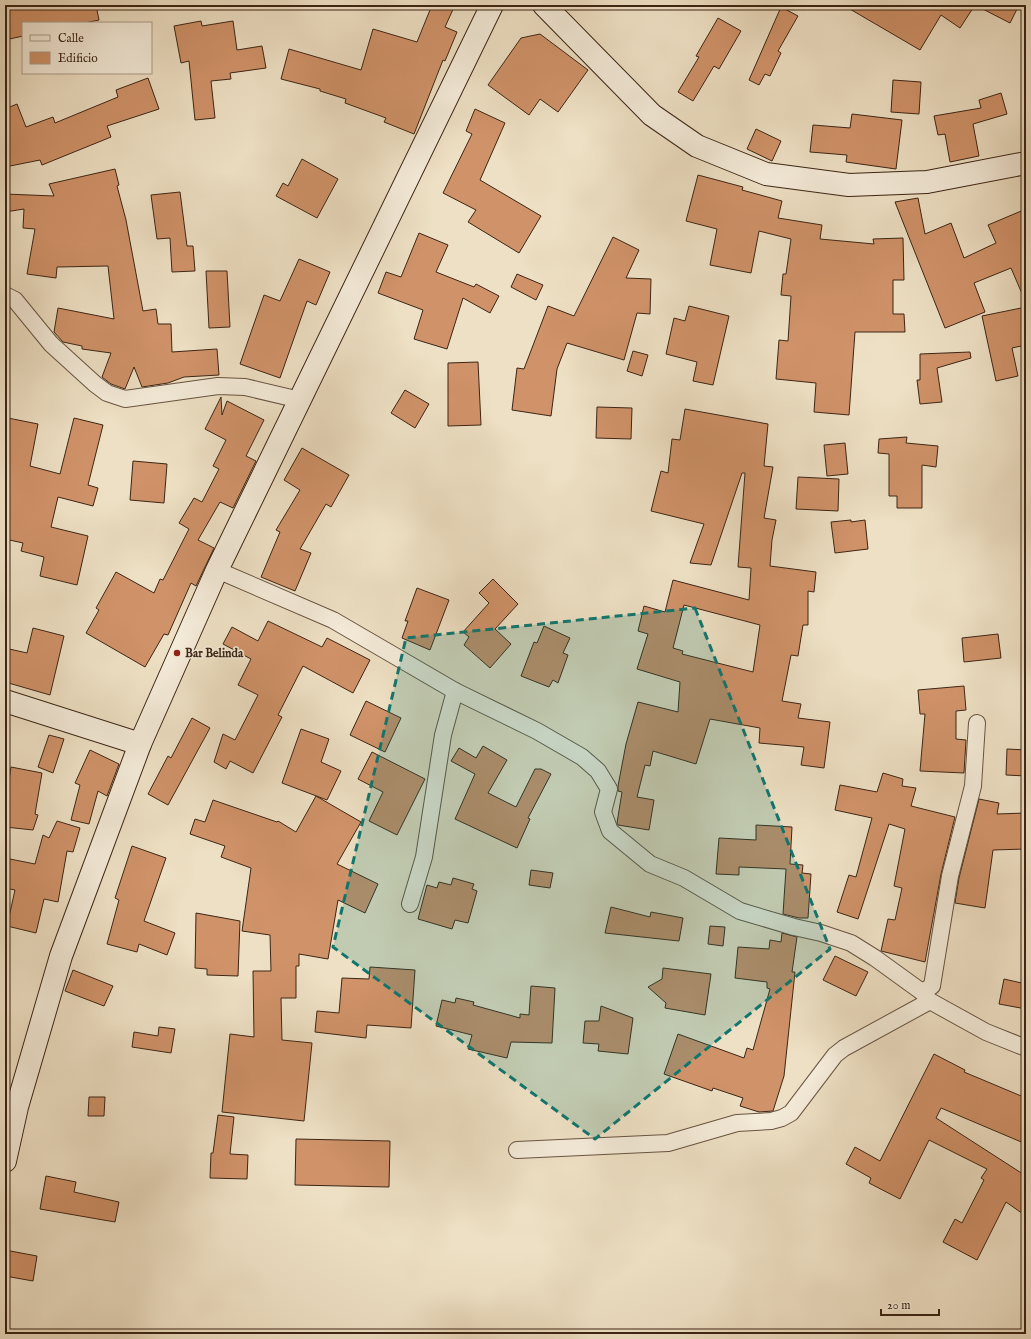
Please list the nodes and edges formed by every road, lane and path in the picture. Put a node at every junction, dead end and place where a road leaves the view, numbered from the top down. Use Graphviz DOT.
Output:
graph roads {
  1 [pos="492,5"];
  2 [pos="544,5"];
  3 [pos="1026,163"];
  4 [pos="5,295"];
  5 [pos="300,400"];
  6 [pos="217,570"];
  7 [pos="455,691"];
  8 [pos="5,701"];
  9 [pos="977,723"];
  10 [pos="140,744"];
  11 [pos="410,904"];
  12 [pos="926,996"];
  13 [pos="1026,1048"];
  14 [pos="517,1150"];
  15 [pos="5,1161"];
  1 -- 5 [label="main road"];
  2 -- 3 [label="main road"];
  4 -- 5 [label="street"];
  5 -- 6 [label="main road"];
  6 -- 7 [label="street"];
  6 -- 10 [label="main road"];
  7 -- 11 [label="street"];
  7 -- 12 [label="street"];
  8 -- 10 [label="main road"];
  9 -- 12 [label="street"];
  10 -- 15 [label="main road"];
  12 -- 13 [label="street"];
  12 -- 14 [label="street"];
}
